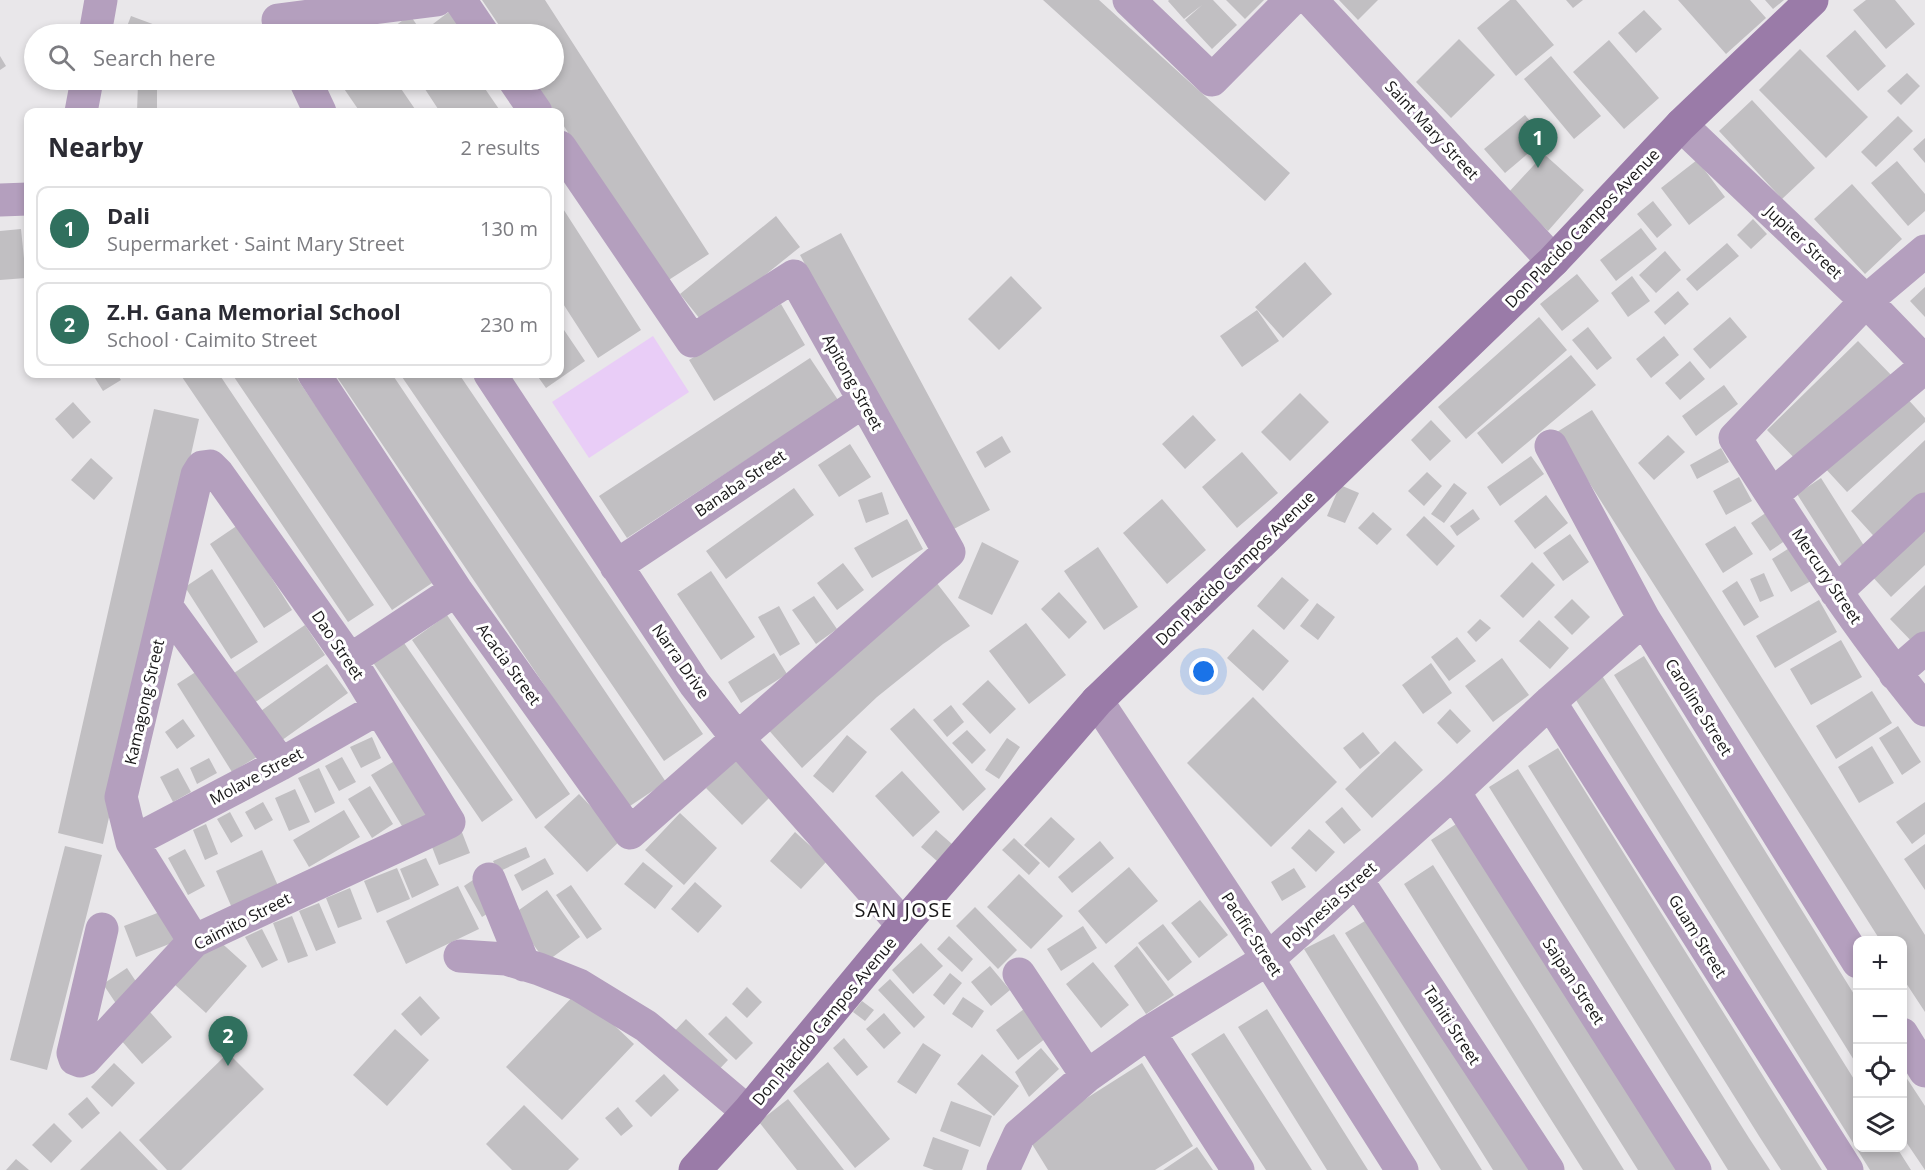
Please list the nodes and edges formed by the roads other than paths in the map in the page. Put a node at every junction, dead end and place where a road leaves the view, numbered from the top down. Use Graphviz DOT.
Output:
graph roads {
  1 [pos="101,0"];
  2 [pos="436,0"];
  3 [pos="460,0"];
  4 [pos="1291,0"];
  5 [pos="1311,0"];
  6 [pos="1812,0"];
  7 [pos="1133,1"];
  8 [pos="97,24"];
  9 [pos="299,24"];
  10 [pos="476,24"];
  11 [pos="85,90"];
  12 [pos="310,90"];
  13 [pos="521,90"];
  14 [pos="82,108"];
  15 [pos="318,108"];
  16 [pos="533,108"];
  17 [pos="1681,125"];
  18 [pos="564,153"];
  19 [pos="24,199"];
  20 [pos="0,200"];
  21 [pos="1925,250"];
  22 [pos="1554,261"];
  23 [pos="1866,301"];
  24 [pos="1925,365"];
  25 [pos="317,378"];
  26 [pos="493,378"];
  27 [pos="864,401"];
  28 [pos="1551,446"];
  29 [pos="218,474"];
  30 [pos="1772,495"];
  31 [pos="1925,509"];
  32 [pos="616,566"];
  33 [pos="456,590"];
  34 [pos="1836,592"];
  35 [pos="166,606"];
  36 [pos="1644,619"];
  37 [pos="1925,648"];
  38 [pos="350,660"];
  39 [pos="1895,674"];
  40 [pos="1097,701"];
  41 [pos="1550,702"];
  42 [pos="379,708"];
  43 [pos="1925,710"];
  44 [pos="737,738"];
  45 [pos="280,764"];
  46 [pos="1454,792"];
  47 [pos="449,822"];
  48 [pos="132,842"];
  49 [pos="489,879"];
  50 [pos="1357,880"];
  51 [pos="903,925"];
  52 [pos="102,929"];
  53 [pos="194,941"];
  54 [pos="460,956"];
  55 [pos="1853,956"];
  56 [pos="1268,959"];
  57 [pos="524,965"];
  58 [pos="1018,974"];
  59 [pos="1149,1032"];
  60 [pos="1907,1042"];
  61 [pos="1925,1071"];
  62 [pos="1087,1076"];
  63 [pos="748,1112"];
  64 [pos="695,1170"];
  65 [pos="1002,1170"];
  66 [pos="1238,1170"];
  67 [pos="1402,1170"];
  68 [pos="1548,1170"];
  69 [pos="1695,1170"];
  70 [pos="1847,1170"];
  1 -- 8 [label="street"];
  2 -- 9 [label="street"];
  3 -- 10 [label="street"];
  4 -- 7 [label="street"];
  5 -- 22 [label="street, Saint Mary Street"];
  6 -- 17 [label="main road, Don Placido Campos Avenue"];
  11 -- 14 [label="street"];
  12 -- 15 [label="street"];
  13 -- 16 [label="street"];
  17 -- 22 [label="main road, Don Placido Campos Avenue"];
  17 -- 23 [label="street, Jupiter Street"];
  18 -- 27 [label="street, Apitong Street"];
  19 -- 20 [label="street"];
  21 -- 23 [label="street"];
  22 -- 40 [label="main road, Don Placido Campos Avenue"];
  23 -- 24 [label="street, Jupiter Street"];
  23 -- 30 [label="street, Mercury Street"];
  24 -- 30 [label="street"];
  25 -- 33 [label="street, Acacia Street"];
  26 -- 32 [label="street, Narra Drive"];
  27 -- 32 [label="street, Banaba Street"];
  27 -- 44 [label="street, Apitong Street"];
  28 -- 36 [label="street, Caroline Street"];
  29 -- 35 [label="street, Kamagong Street"];
  29 -- 38 [label="street, Dao Street"];
  30 -- 34 [label="street, Mercury Street"];
  31 -- 34 [label="street"];
  32 -- 44 [label="street, Narra Drive"];
  33 -- 38 [label="street"];
  33 -- 44 [label="street, Acacia Street"];
  34 -- 39 [label="street, Mercury Street"];
  35 -- 45 [label="street"];
  35 -- 48 [label="street, Kamagong Street"];
  36 -- 41 [label="street, Polynesia Street"];
  36 -- 55 [label="street, Caroline Street"];
  37 -- 39 [label="street"];
  38 -- 42 [label="street, Dao Street"];
  39 -- 43 [label="street, Mercury Street"];
  40 -- 51 [label="main road, Don Placido Campos Avenue"];
  40 -- 56 [label="street, Pacific Street"];
  41 -- 46 [label="street, Polynesia Street"];
  41 -- 70 [label="street, Guam Street"];
  42 -- 45 [label="street, Molave Street"];
  42 -- 47 [label="street, Dao Street"];
  44 -- 51 [label="street, Narra Drive"];
  45 -- 48 [label="street, Molave Street"];
  46 -- 50 [label="street, Polynesia Street"];
  46 -- 69 [label="street, Saipan Street"];
  47 -- 53 [label="street, Caimito Street"];
  48 -- 53 [label="street, Kamagong Street"];
  49 -- 57 [label="street"];
  50 -- 56 [label="street, Polynesia Street"];
  50 -- 68 [label="street, Tahiti Street"];
  51 -- 63 [label="main road, Don Placido Campos Avenue"];
  52 -- 53 [label="street, Caimito Street"];
  54 -- 57 [label="street"];
  56 -- 59 [label="street, Polynesia Street"];
  56 -- 67 [label="street, Pacific Street"];
  57 -- 63 [label="street"];
  58 -- 62 [label="street"];
  59 -- 62 [label="street, Polynesia Street"];
  59 -- 66 [label="street"];
  60 -- 61 [label="street"];
  62 -- 65 [label="street, Polynesia Street"];
  63 -- 64 [label="main road, Don Placido Campos Avenue"];
}
